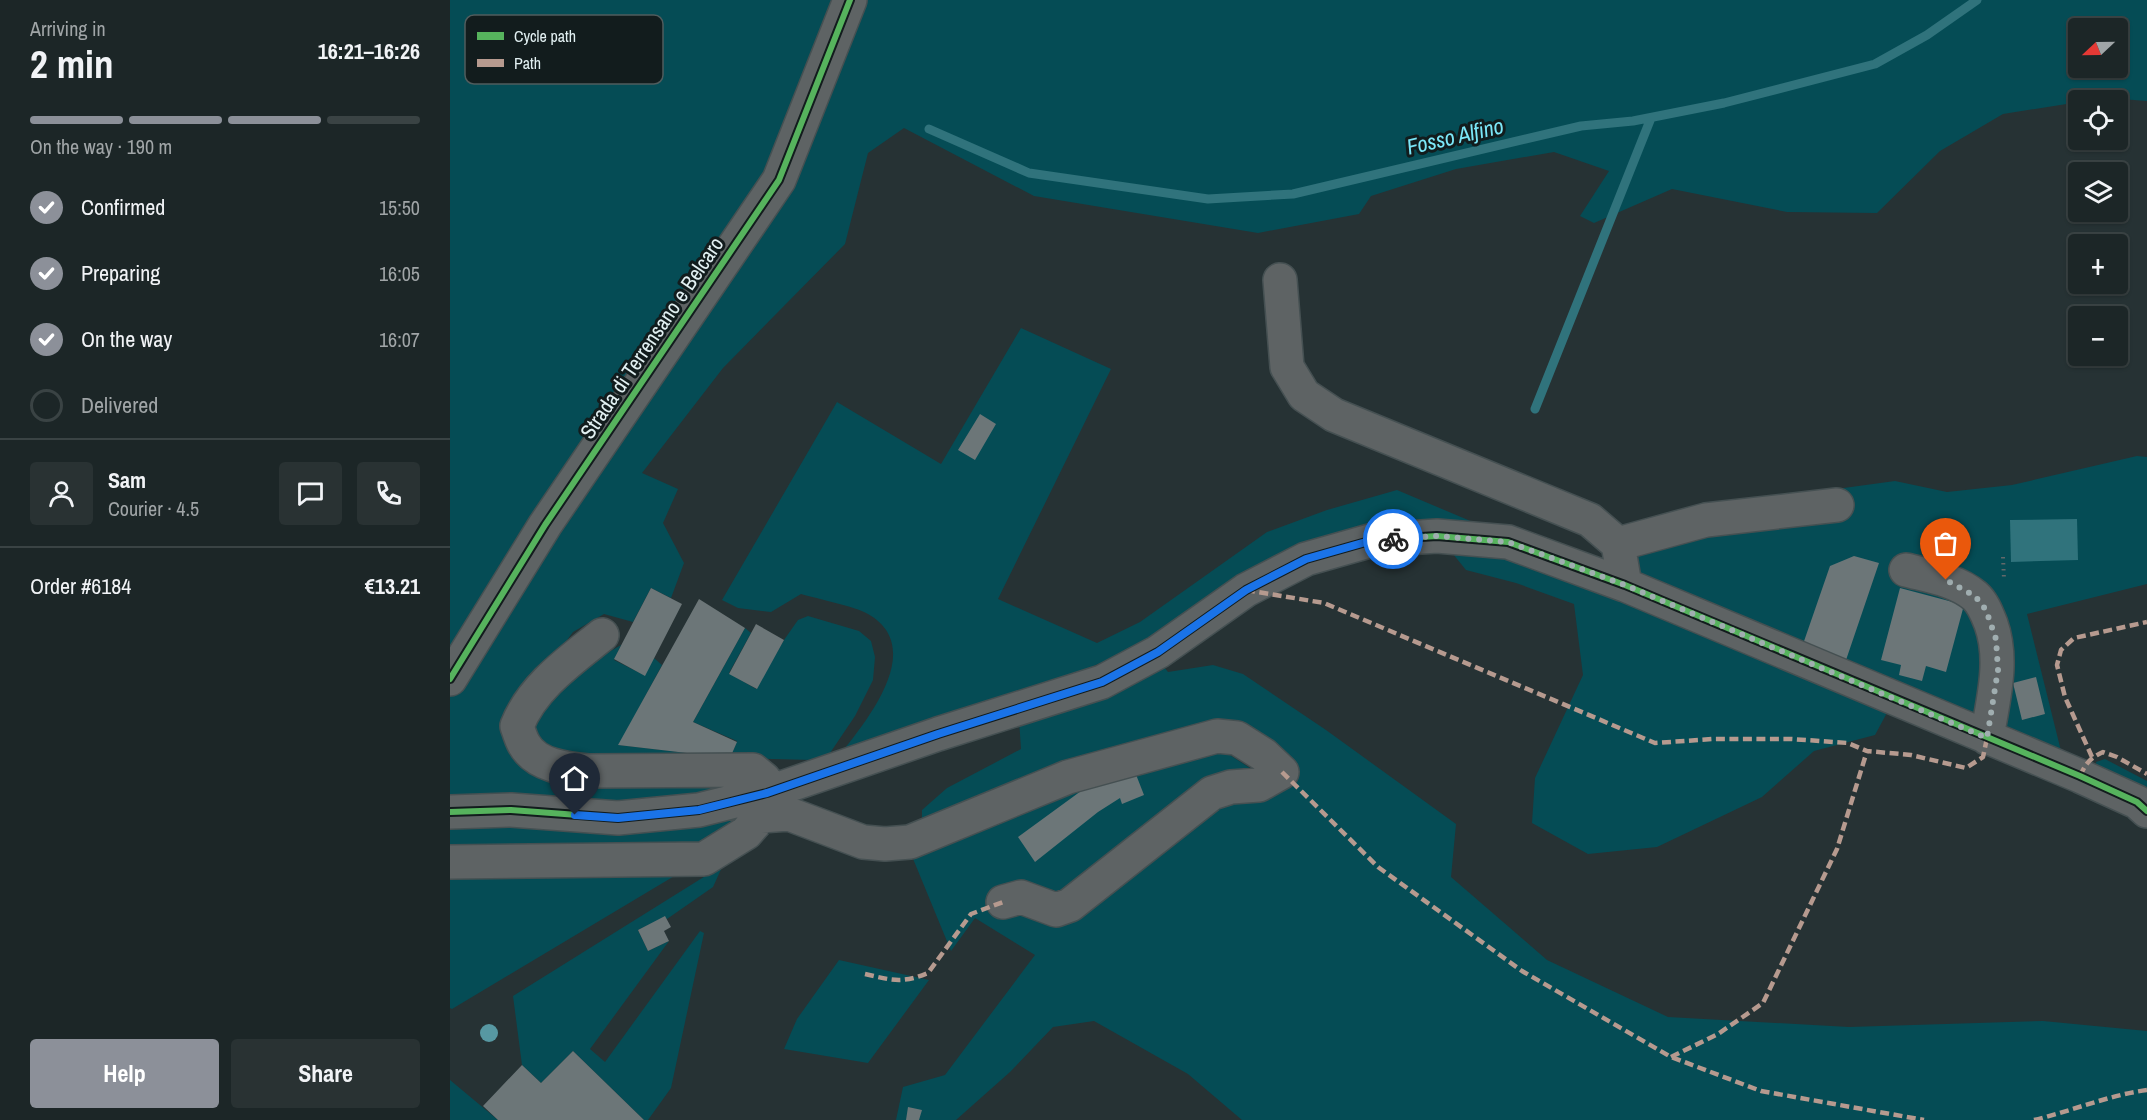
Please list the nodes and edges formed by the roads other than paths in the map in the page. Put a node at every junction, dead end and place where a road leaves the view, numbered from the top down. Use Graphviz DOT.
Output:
graph roads {
  1 [pos="850,0"];
  2 [pos="1280,280"];
  3 [pos="1837,505"];
  4 [pos="1618,544"];
  5 [pos="1906,570"];
  6 [pos="1625,585"];
  7 [pos="602,635"];
  8 [pos="450,679"];
  9 [pos="1987,738"];
  10 [pos="764,805"];
  11 [pos="2147,811"];
  12 [pos="450,812"];
  13 [pos="450,862"];
  14 [pos="1003,902"];
  1 -- 8 [label="street, Strada di Terrensano e Belcaro"];
  2 -- 4 [label="street"];
  3 -- 4 [label="street"];
  4 -- 6 [label="street"];
  5 -- 9 [label="street"];
  6 -- 9 [label="street"];
  6 -- 10 [label="street"];
  7 -- 10 [label="street"];
  9 -- 11 [label="street"];
  10 -- 12 [label="street"];
  10 -- 13 [label="street"];
  10 -- 14 [label="street"];
}
